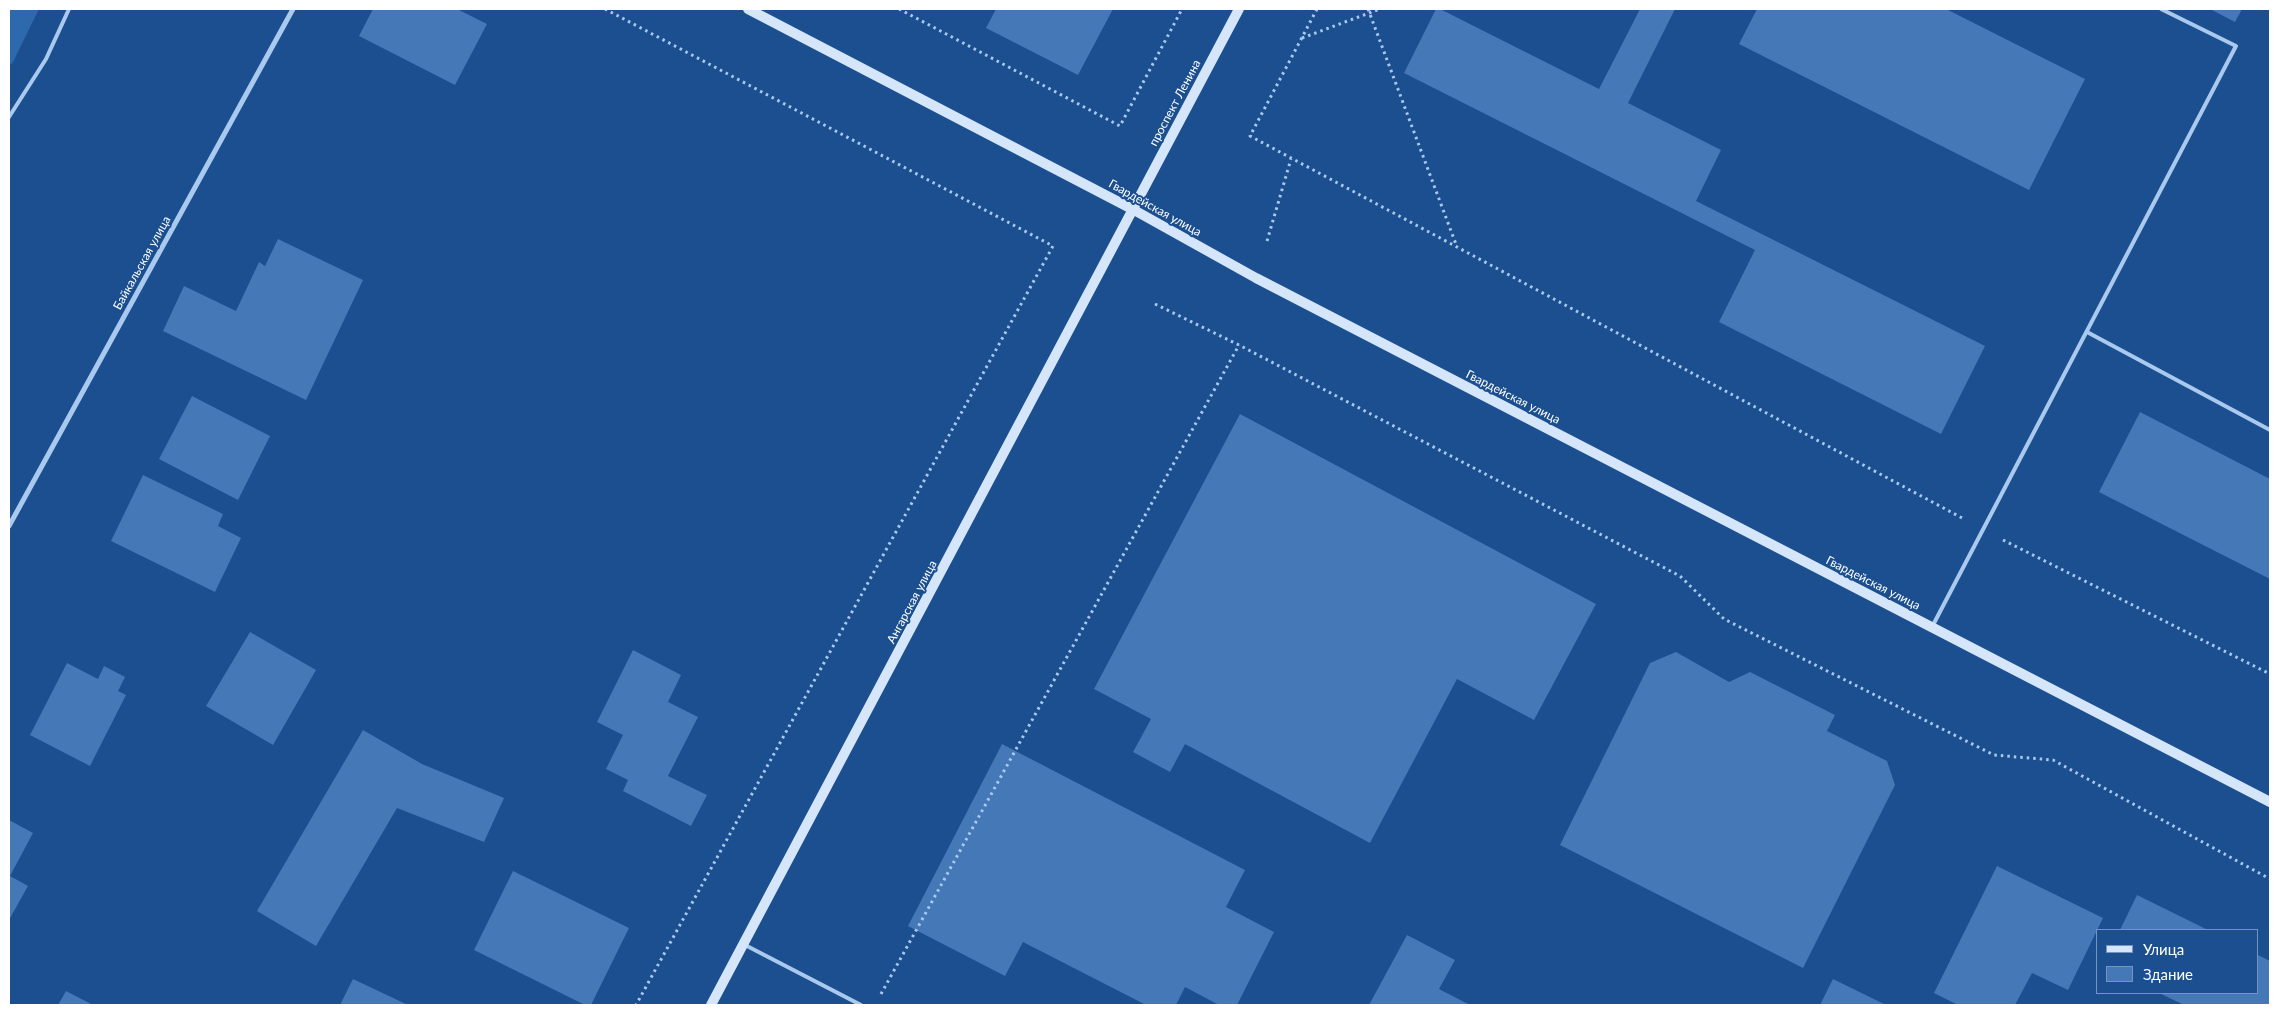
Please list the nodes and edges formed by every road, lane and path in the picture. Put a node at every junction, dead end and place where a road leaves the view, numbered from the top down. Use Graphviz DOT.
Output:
graph roads {
  1 [pos="69,9"];
  2 [pos="293,9"];
  3 [pos="606,9"];
  4 [pos="748,9"];
  5 [pos="899,9"];
  6 [pos="1182,9"];
  7 [pos="1239,9"];
  8 [pos="1317,9"];
  9 [pos="1380,9"];
  10 [pos="2161,9"];
  11 [pos="1369,11"];
  12 [pos="1302,39"];
  13 [pos="9,117"];
  14 [pos="1291,159"];
  15 [pos="1134,210"];
  16 [pos="1267,241"];
  17 [pos="1457,247"];
  18 [pos="1155,304"];
  19 [pos="2087,332"];
  20 [pos="1239,345"];
  21 [pos="2270,430"];
  22 [pos="9,526"];
  23 [pos="1983,530"];
  24 [pos="1932,627"];
  25 [pos="2270,674"];
  26 [pos="2270,802"];
  27 [pos="2270,878"];
  28 [pos="744,945"];
  29 [pos="879,996"];
  30 [pos="636,1005"];
  31 [pos="711,1005"];
  32 [pos="860,1005"];
  1 -- 13 [label="lane"];
  2 -- 22 [label="street, Байкальская улица"];
  3 -- 30 [label="path"];
  4 -- 15 [label="street, Гвардейская улица"];
  5 -- 6 [label="path"];
  7 -- 15 [label="street, проспект Ленина"];
  8 -- 12 [label="path"];
  9 -- 11 [label="path"];
  10 -- 19 [label="lane"];
  11 -- 12 [label="path"];
  11 -- 17 [label="path"];
  12 -- 14 [label="path"];
  14 -- 16 [label="path"];
  14 -- 17 [label="path"];
  15 -- 24 [label="street, Гвардейская улица"];
  15 -- 28 [label="street, Ангарская улица"];
  17 -- 23 [label="path"];
  18 -- 20 [label="path"];
  19 -- 21 [label="lane"];
  19 -- 23 [label="lane"];
  20 -- 27 [label="path"];
  20 -- 29 [label="path"];
  23 -- 24 [label="lane"];
  23 -- 25 [label="path"];
  24 -- 26 [label="street, Гвардейская улица"];
  28 -- 31 [label="street, Ангарская улица"];
  28 -- 32 [label="lane"];
}
